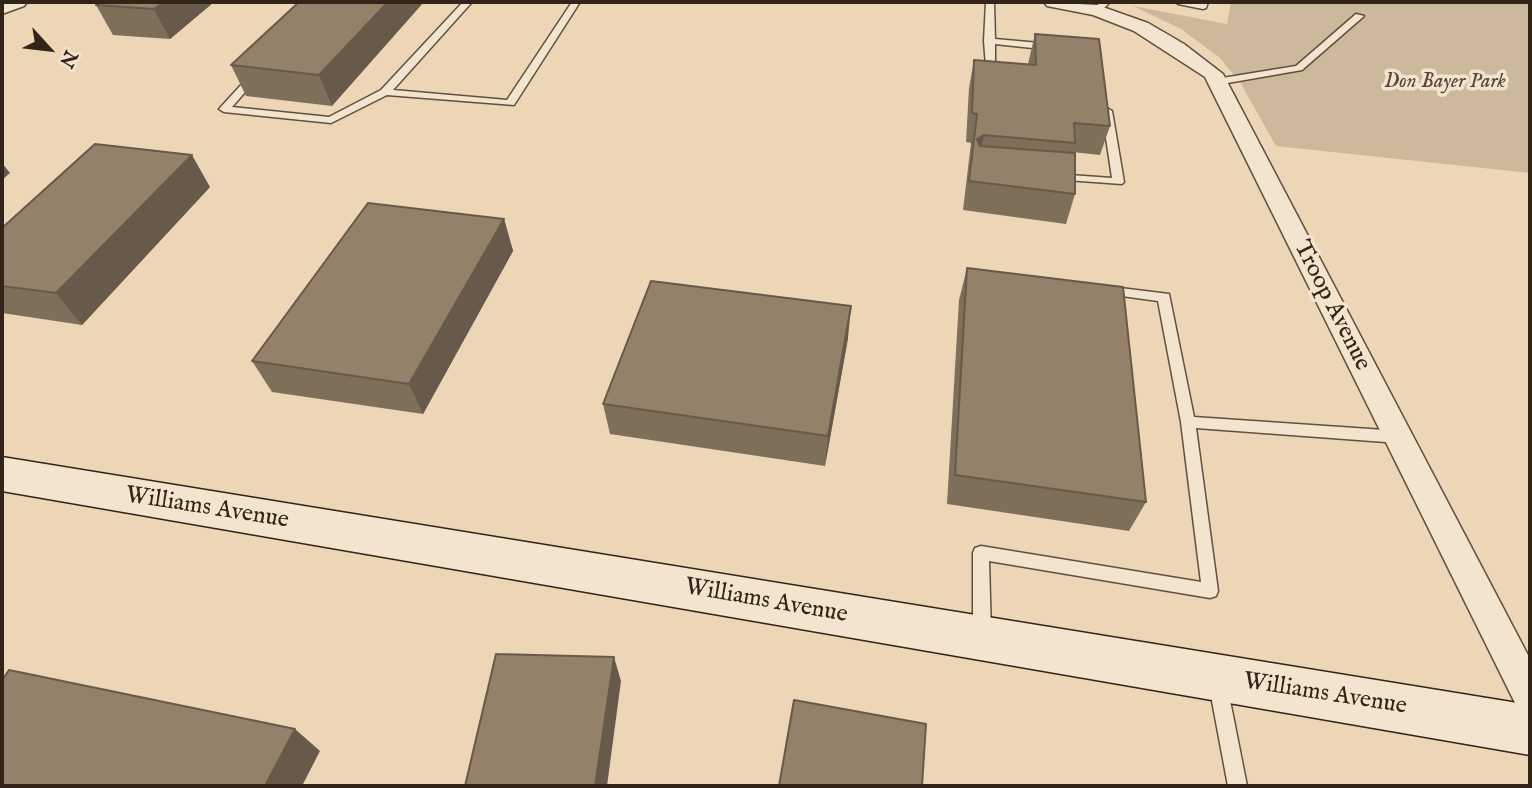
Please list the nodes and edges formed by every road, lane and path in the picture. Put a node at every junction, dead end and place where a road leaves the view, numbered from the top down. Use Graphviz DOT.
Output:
graph roads {
  1 [pos="18,2"];
  2 [pos="468,2"];
  3 [pos="576,2"];
  4 [pos="990,2"];
  5 [pos="1053,2"];
  6 [pos="1181,2"];
  7 [pos="1205,2"];
  8 [pos="1101,6"];
  9 [pos="2,9"];
  10 [pos="1359,16"];
  11 [pos="989,41"];
  12 [pos="1058,48"];
  13 [pos="259,71"];
  14 [pos="1216,82"];
  15 [pos="990,83"];
  16 [pos="385,92"];
  17 [pos="1106,104"];
  18 [pos="1048,176"];
  19 [pos="1095,289"];
  20 [pos="1188,422"];
  21 [pos="1399,438"];
  22 [pos="2,474"];
  23 [pos="982,638"];
  24 [pos="1217,677"];
  25 [pos="1530,695"];
  26 [pos="1530,730"];
  27 [pos="1238,786"];
  1 -- 9 [label="street"];
  2 -- 16 [label="lane"];
  3 -- 16 [label="lane"];
  4 -- 11 [label="lane"];
  5 -- 8 [label="street, Troop Avenue"];
  6 -- 7 [label="lane"];
  8 -- 14 [label="street, Troop Avenue"];
  10 -- 14 [label="lane"];
  11 -- 12 [label="lane"];
  11 -- 15 [label="lane"];
  13 -- 16 [label="lane"];
  14 -- 21 [label="street, Troop Avenue"];
  17 -- 18 [label="lane"];
  19 -- 20 [label="lane"];
  20 -- 21 [label="lane"];
  20 -- 23 [label="lane"];
  21 -- 25 [label="street, Troop Avenue"];
  22 -- 23 [label="street, Williams Avenue"];
  23 -- 24 [label="street, Williams Avenue"];
  24 -- 26 [label="street, Williams Avenue"];
  24 -- 27 [label="lane"];
}
